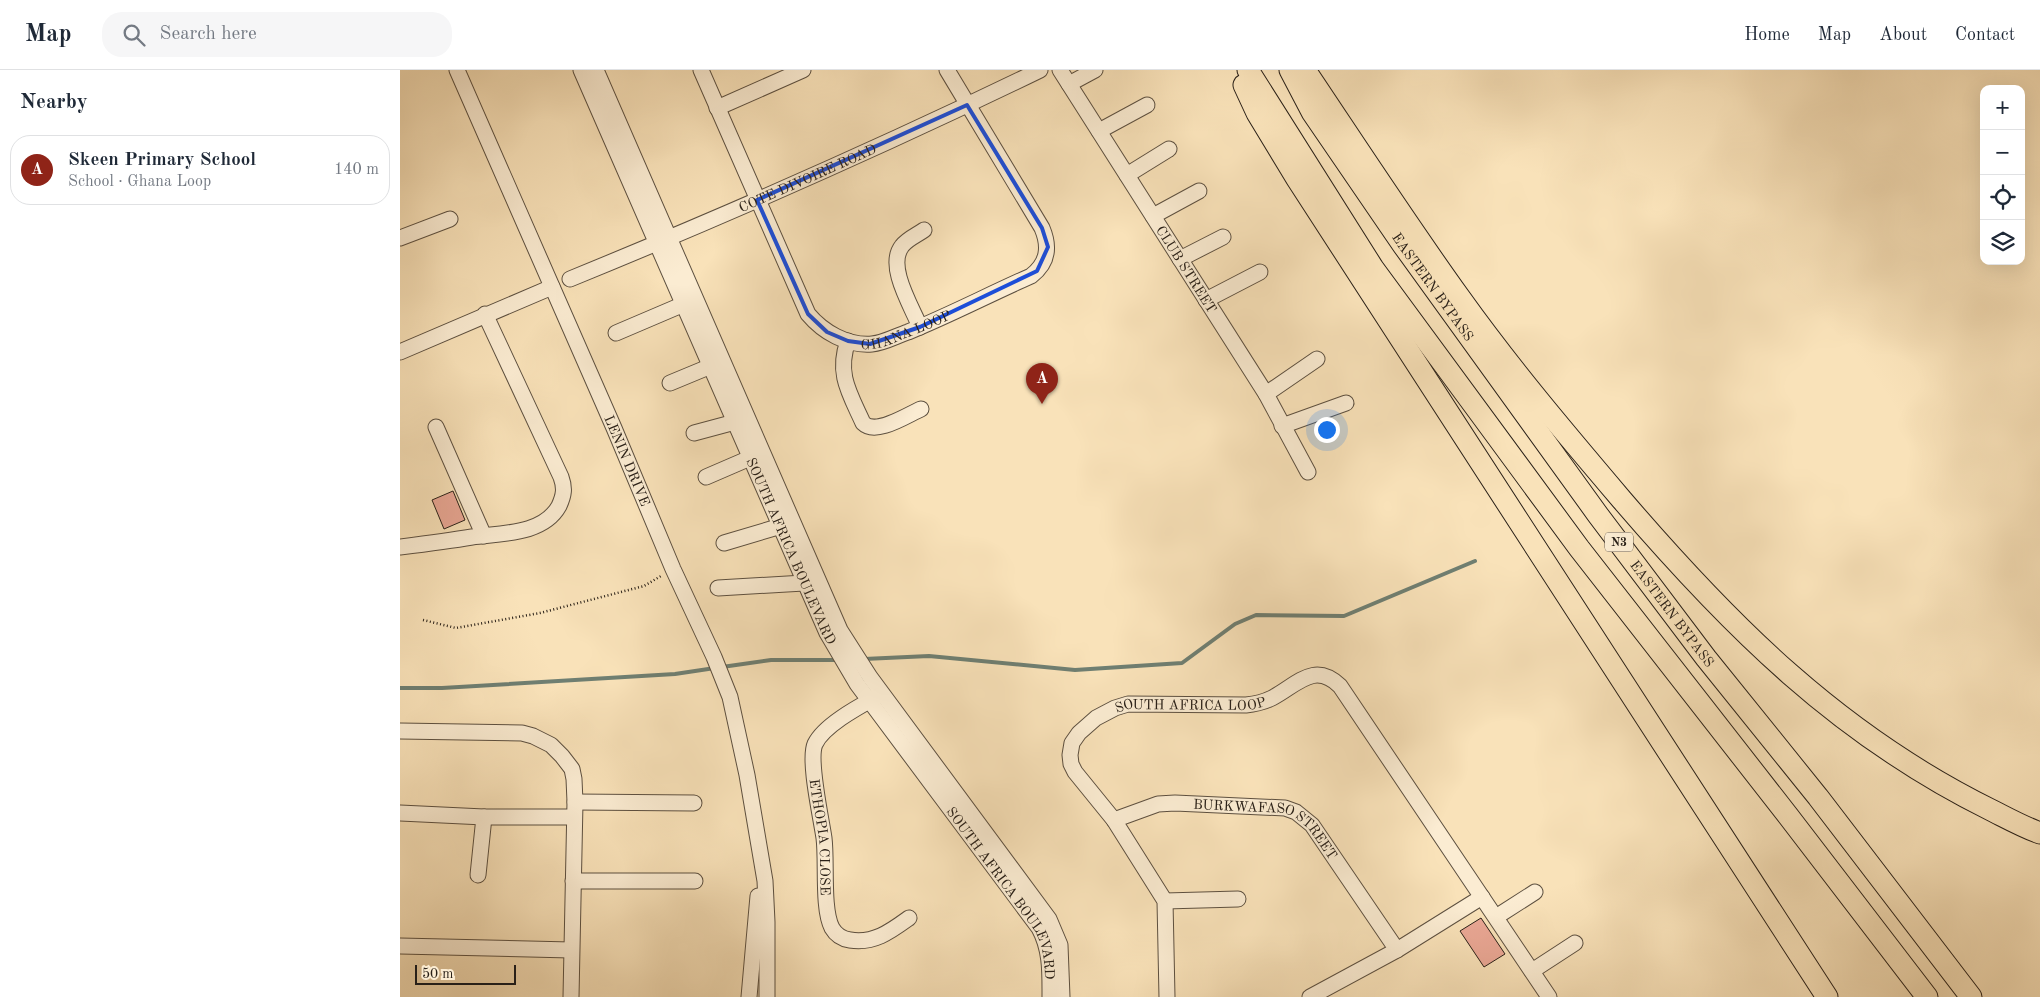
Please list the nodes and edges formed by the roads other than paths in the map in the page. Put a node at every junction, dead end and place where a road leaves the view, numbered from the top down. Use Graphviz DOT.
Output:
graph roads {
  1 [pos="458,70"];
  2 [pos="581,70"];
  3 [pos="596,70"];
  4 [pos="701,70"];
  5 [pos="803,70"];
  6 [pos="947,70"];
  7 [pos="1040,70"];
  8 [pos="1045,70"];
  9 [pos="1058,70"];
  10 [pos="1095,70"];
  11 [pos="1237,70"];
  12 [pos="1248,70"];
  13 [pos="1290,70"];
  14 [pos="1305,70"];
  15 [pos="1069,84"];
  16 [pos="967,105"];
  17 [pos="1147,105"];
  18 [pos="717,108"];
  19 [pos="1099,131"];
  20 [pos="1169,149"];
  21 [pos="1127,175"];
  22 [pos="1199,191"];
  23 [pos="757,200"];
  24 [pos="1153,216"];
  25 [pos="450,219"];
  26 [pos="924,230"];
  27 [pos="1223,237"];
  28 [pos="400,238"];
  29 [pos="670,238"];
  30 [pos="656,244"];
  31 [pos="1180,259"];
  32 [pos="1260,272"];
  33 [pos="570,280"];
  34 [pos="552,287"];
  35 [pos="1206,300"];
  36 [pos="684,304"];
  37 [pos="485,314"];
  38 [pos="920,327"];
  39 [pos="616,333"];
  40 [pos="848,342"];
  41 [pos="400,352"];
  42 [pos="1317,359"];
  43 [pos="711,366"];
  44 [pos="670,383"];
  45 [pos="1266,394"];
  46 [pos="1346,403"];
  47 [pos="920,409"];
  48 [pos="735,422"];
  49 [pos="1282,426"];
  50 [pos="436,427"];
  51 [pos="694,433"];
  52 [pos="750,458"];
  53 [pos="1308,472"];
  54 [pos="706,476"];
  55 [pos="781,526"];
  56 [pos="484,536"];
  57 [pos="724,543"];
  58 [pos="400,547"];
  59 [pos="804,583"];
  60 [pos="718,588"];
  61 [pos="877,695"];
  62 [pos="400,731"];
  63 [pos="694,803"];
  64 [pos="574,810"];
  65 [pos="400,813"];
  66 [pos="484,817"];
  67 [pos="1114,820"];
  68 [pos="2040,833"];
  69 [pos="762,862"];
  70 [pos="478,875"];
  71 [pos="573,881"];
  72 [pos="695,881"];
  73 [pos="1535,892"];
  74 [pos="1482,897"];
  75 [pos="1238,899"];
  76 [pos="1165,901"];
  77 [pos="1496,916"];
  78 [pos="909,918"];
  79 [pos="1575,943"];
  80 [pos="400,946"];
  81 [pos="571,950"];
  82 [pos="1396,950"];
  83 [pos="1532,971"];
  84 [pos="571,997"];
  85 [pos="749,997"];
  86 [pos="767,997"];
  87 [pos="1050,997"];
  88 [pos="1062,997"];
  89 [pos="1167,997"];
  90 [pos="1310,997"];
  91 [pos="1550,997"];
  92 [pos="1826,997"];
  93 [pos="1927,997"];
  94 [pos="1971,997"];
  1 -- 34 [label="street, LENIN DRIVE"];
  2 -- 30 [label="street, SOUTH AFRICA BOULEVARD"];
  3 -- 29 [label="street, SOUTH AFRICA BOULEVARD"];
  4 -- 18 [label="street, GHANA LOOP"];
  5 -- 18 [label="street"];
  6 -- 16 [label="street, GHANA LOOP"];
  7 -- 16 [label="street, COTE DIVOIRE ROAD"];
  8 -- 9 [label="street"];
  9 -- 15 [label="street, CLUB STREET"];
  10 -- 15 [label="street"];
  11 -- 92 [label="highway"];
  12 -- 93 [label="highway, N3"];
  13 -- 94 [label="highway, EASTERN BYPASS / N3"];
  14 -- 68 [label="highway"];
  15 -- 19 [label="street, CLUB STREET"];
  16 -- 23 [label="street, COTE DIVOIRE ROAD"];
  16 -- 38 [label="street, GHANA LOOP"];
  17 -- 19 [label="street"];
  18 -- 23 [label="street, GHANA LOOP"];
  19 -- 21 [label="street, CLUB STREET"];
  20 -- 21 [label="street"];
  21 -- 24 [label="street, CLUB STREET"];
  22 -- 24 [label="street"];
  23 -- 29 [label="street, COTE DIVOIRE ROAD"];
  23 -- 40 [label="street, GHANA LOOP"];
  24 -- 31 [label="street, CLUB STREET"];
  25 -- 28 [label="street"];
  26 -- 38 [label="street"];
  27 -- 31 [label="street"];
  29 -- 30 [label="street, COTE DIVOIRE ROAD"];
  29 -- 61 [label="street, SOUTH AFRICA BOULEVARD"];
  30 -- 33 [label="street, COTE DIVOIRE ROAD"];
  30 -- 36 [label="street, SOUTH AFRICA BOULEVARD"];
  31 -- 35 [label="street, CLUB STREET"];
  32 -- 35 [label="street"];
  34 -- 37 [label="street"];
  34 -- 69 [label="street, LENIN DRIVE"];
  35 -- 45 [label="street, CLUB STREET"];
  36 -- 39 [label="street"];
  36 -- 43 [label="street, SOUTH AFRICA BOULEVARD"];
  37 -- 41 [label="street"];
  37 -- 56 [label="street"];
  38 -- 40 [label="street, GHANA LOOP"];
  40 -- 47 [label="street"];
  42 -- 45 [label="street"];
  43 -- 44 [label="street"];
  43 -- 48 [label="street, SOUTH AFRICA BOULEVARD"];
  45 -- 49 [label="street, CLUB STREET"];
  46 -- 49 [label="street"];
  48 -- 51 [label="street"];
  48 -- 52 [label="street, SOUTH AFRICA BOULEVARD"];
  49 -- 53 [label="street, CLUB STREET"];
  50 -- 56 [label="street"];
  52 -- 54 [label="street"];
  52 -- 55 [label="street, SOUTH AFRICA BOULEVARD"];
  55 -- 57 [label="street"];
  55 -- 59 [label="street, SOUTH AFRICA BOULEVARD"];
  56 -- 58 [label="street"];
  59 -- 60 [label="street"];
  59 -- 61 [label="street, SOUTH AFRICA BOULEVARD"];
  61 -- 78 [label="street, ETHOPIA CLOSE"];
  61 -- 87 [label="street, SOUTH AFRICA BOULEVARD"];
  61 -- 88 [label="street, SOUTH AFRICA BOULEVARD"];
  62 -- 64 [label="street"];
  63 -- 64 [label="street"];
  64 -- 66 [label="street"];
  64 -- 71 [label="street"];
  65 -- 66 [label="street"];
  66 -- 70 [label="street"];
  67 -- 74 [label="street, SOUTH AFRICA LOOP"];
  67 -- 76 [label="street, SOUTH AFRICA LOOP"];
  67 -- 82 [label="street, BURKWAFASO STREET"];
  69 -- 85 [label="street"];
  69 -- 86 [label="street"];
  71 -- 72 [label="street"];
  71 -- 81 [label="street"];
  73 -- 77 [label="street"];
  74 -- 77 [label="street, SOUTH AFRICA LOOP"];
  74 -- 82 [label="street"];
  75 -- 76 [label="street"];
  76 -- 89 [label="street"];
  77 -- 83 [label="street, SOUTH AFRICA LOOP"];
  79 -- 83 [label="street"];
  80 -- 81 [label="street"];
  81 -- 84 [label="street"];
  82 -- 90 [label="street"];
  83 -- 91 [label="street, SOUTH AFRICA LOOP"];
}
